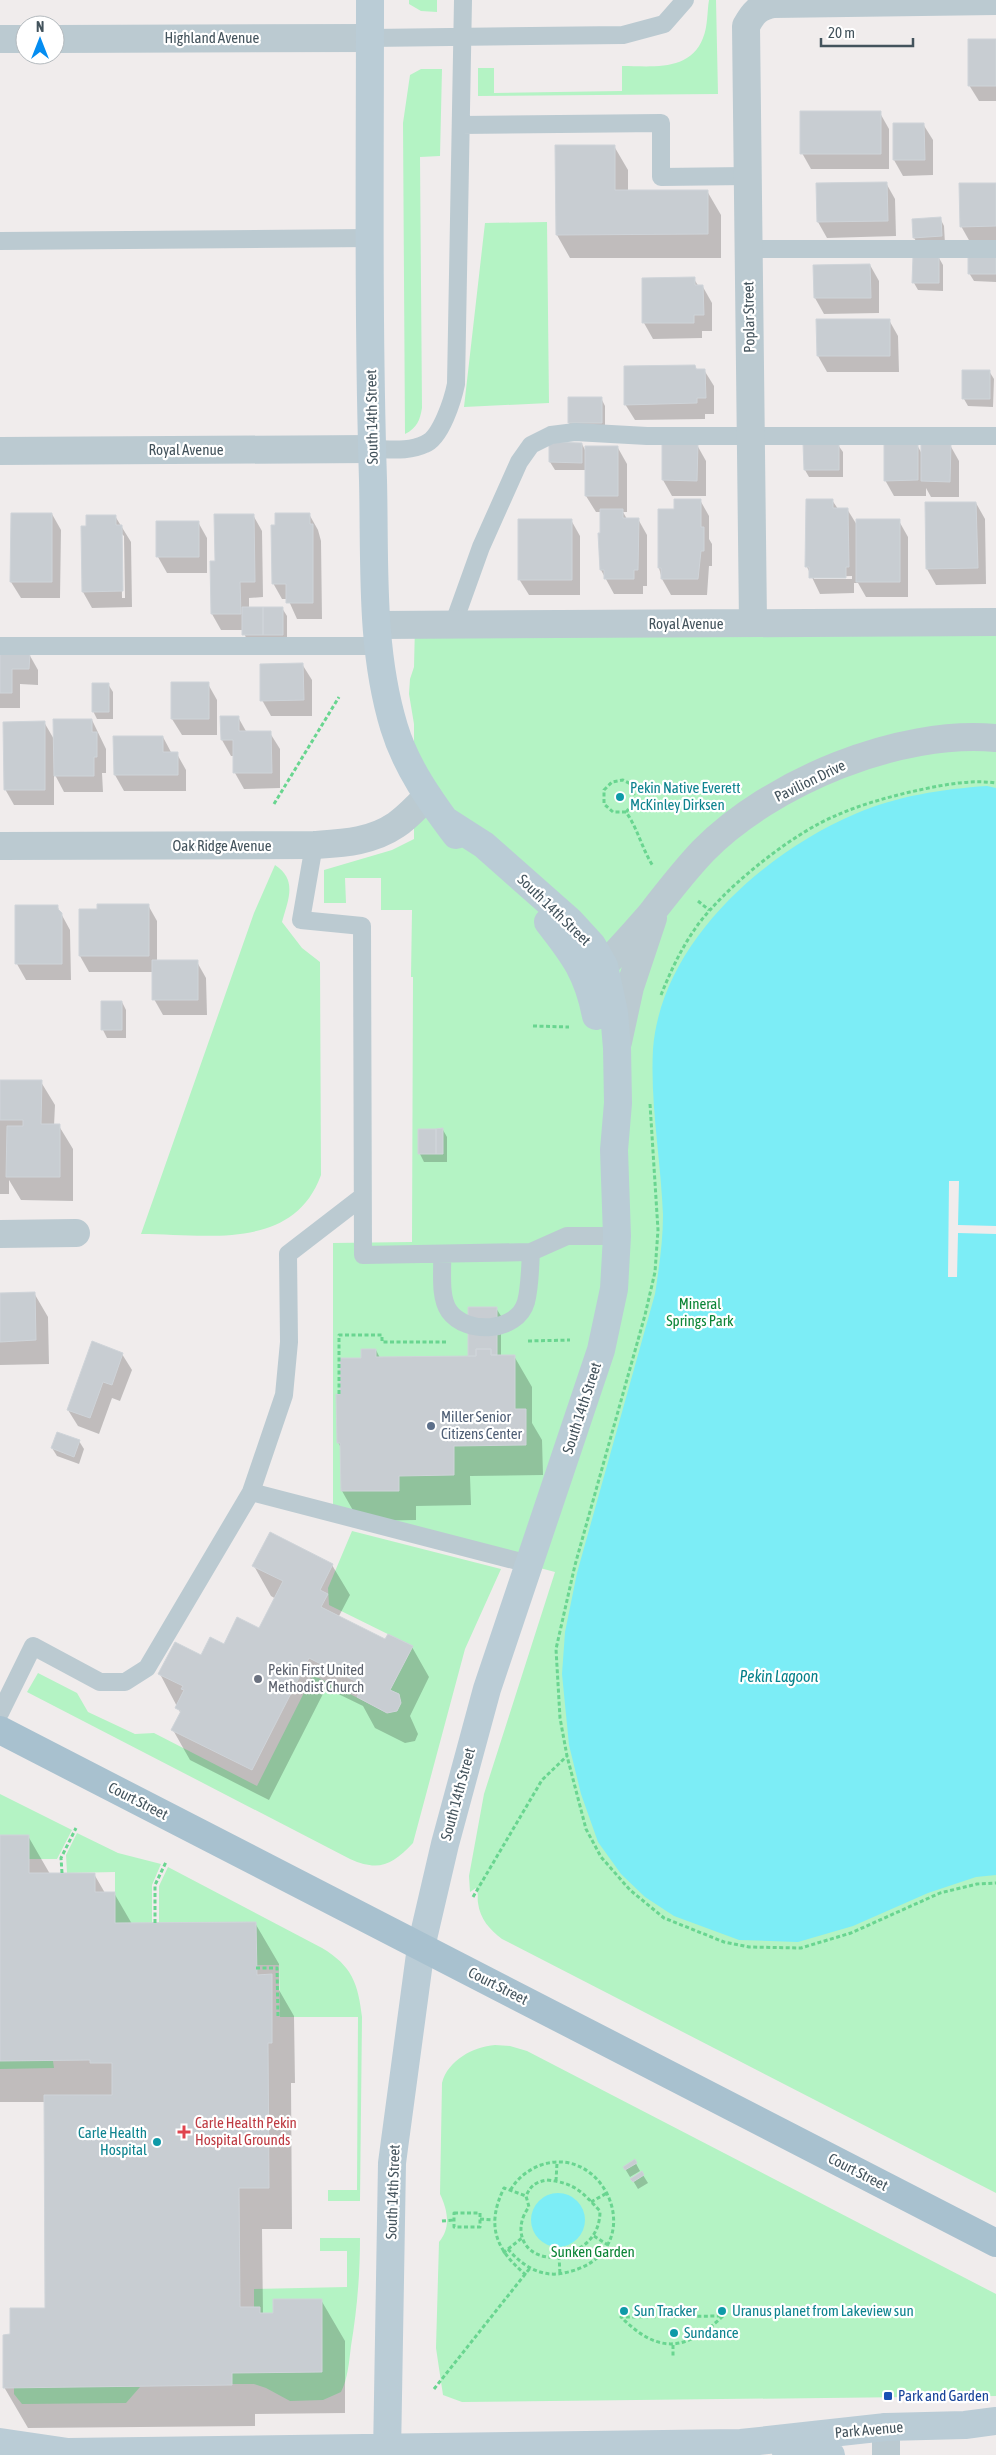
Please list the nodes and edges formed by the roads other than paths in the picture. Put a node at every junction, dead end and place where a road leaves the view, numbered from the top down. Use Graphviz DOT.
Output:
graph roads {
  1 [pos="370,0"];
  2 [pos="463,0"];
  3 [pos="685,0"];
  4 [pos="996,1"];
  5 [pos="463,37"];
  6 [pos="370,38"];
  7 [pos="0,39"];
  8 [pos="15,39"];
  9 [pos="65,39"];
  10 [pos="461,125"];
  11 [pos="747,176"];
  12 [pos="371,238"];
  13 [pos="0,241"];
  14 [pos="748,249"];
  15 [pos="996,249"];
  16 [pos="750,435"];
  17 [pos="996,436"];
  18 [pos="372,449"];
  19 [pos="0,451"];
  20 [pos="996,622"];
  21 [pos="753,623"];
  22 [pos="453,625"];
  23 [pos="378,635"];
  24 [pos="0,646"];
  25 [pos="996,738"];
  26 [pos="428,796"];
  27 [pos="314,845"];
  28 [pos="0,846"];
  29 [pos="661,900"];
  30 [pos="596,974"];
  31 [pos="617,1048"];
  32 [pos="614,1150"];
  33 [pos="362,1197"];
  34 [pos="76,1233"];
  35 [pos="0,1234"];
  36 [pos="617,1236"];
  37 [pos="531,1252"];
  38 [pos="442,1254"];
  39 [pos="251,1492"];
  40 [pos="529,1564"];
  41 [pos="0,1713"];
  42 [pos="0,1730"];
  43 [pos="421,1947"];
  44 [pos="996,2243"];
  45 [pos="996,2421"];
  46 [pos="886,2427"];
  47 [pos="0,2442"];
  48 [pos="741,2443"];
  49 [pos="387,2452"];
  50 [pos="59,2453"];
  51 [pos="831,2455"];
  52 [pos="886,2455"];
  1 -- 6 [label="main road, South 14th Street"];
  2 -- 5 [label="lane"];
  3 -- 5 [label="lane"];
  4 -- 11 [label="street, Poplar Street"];
  5 -- 6 [label="lane"];
  5 -- 10 [label="lane"];
  6 -- 9 [label="street, Highland Avenue"];
  6 -- 12 [label="main road, South 14th Street"];
  7 -- 8 [label="street"];
  10 -- 11 [label="lane"];
  10 -- 18 [label="lane"];
  11 -- 14 [label="street, Poplar Street"];
  12 -- 13 [label="lane"];
  12 -- 18 [label="main road, South 14th Street"];
  14 -- 15 [label="lane"];
  14 -- 16 [label="street, Poplar Street"];
  16 -- 17 [label="lane"];
  16 -- 21 [label="street, Poplar Street"];
  16 -- 22 [label="lane"];
  18 -- 19 [label="street, Royal Avenue"];
  18 -- 23 [label="main road, South 14th Street"];
  20 -- 21 [label="street, Royal Avenue"];
  21 -- 22 [label="street, Royal Avenue"];
  22 -- 23 [label="street, Royal Avenue"];
  23 -- 24 [label="lane"];
  23 -- 26 [label="main road, South 14th Street"];
  25 -- 29 [label="street, Pavilion Drive"];
  26 -- 27 [label="street, Oak Ridge Avenue"];
  26 -- 30 [label="main road, South 14th Street"];
  27 -- 28 [label="street, Oak Ridge Avenue"];
  27 -- 33 [label="lane"];
  29 -- 30 [label="street, Pavilion Drive"];
  29 -- 31 [label="street, Pavilion Drive"];
  30 -- 31 [label="main road, South 14th Street"];
  30 -- 32 [label="main road, South 14th Street"];
  31 -- 32 [label="main road, South 14th Street"];
  32 -- 36 [label="main road, South 14th Street"];
  33 -- 38 [label="lane"];
  33 -- 39 [label="lane"];
  34 -- 35 [label="street"];
  36 -- 37 [label="lane"];
  36 -- 40 [label="main road, South 14th Street"];
  37 -- 38 [label="lane"];
  37 -- 38 [label="lane"];
  39 -- 40 [label="lane"];
  39 -- 41 [label="lane"];
  40 -- 43 [label="main road, South 14th Street"];
  42 -- 43 [label="main road, Court Street"];
  43 -- 44 [label="main road, Court Street"];
  43 -- 49 [label="main road, South 14th Street"];
  45 -- 46 [label="main road, Park Avenue"];
  46 -- 48 [label="main road, Park Avenue"];
  46 -- 52 [label="street"];
  47 -- 50 [label="main road, Park Avenue"];
  48 -- 49 [label="main road, Park Avenue"];
  48 -- 51 [label="main road, Park Avenue"];
  49 -- 50 [label="main road, Park Avenue"];
}
